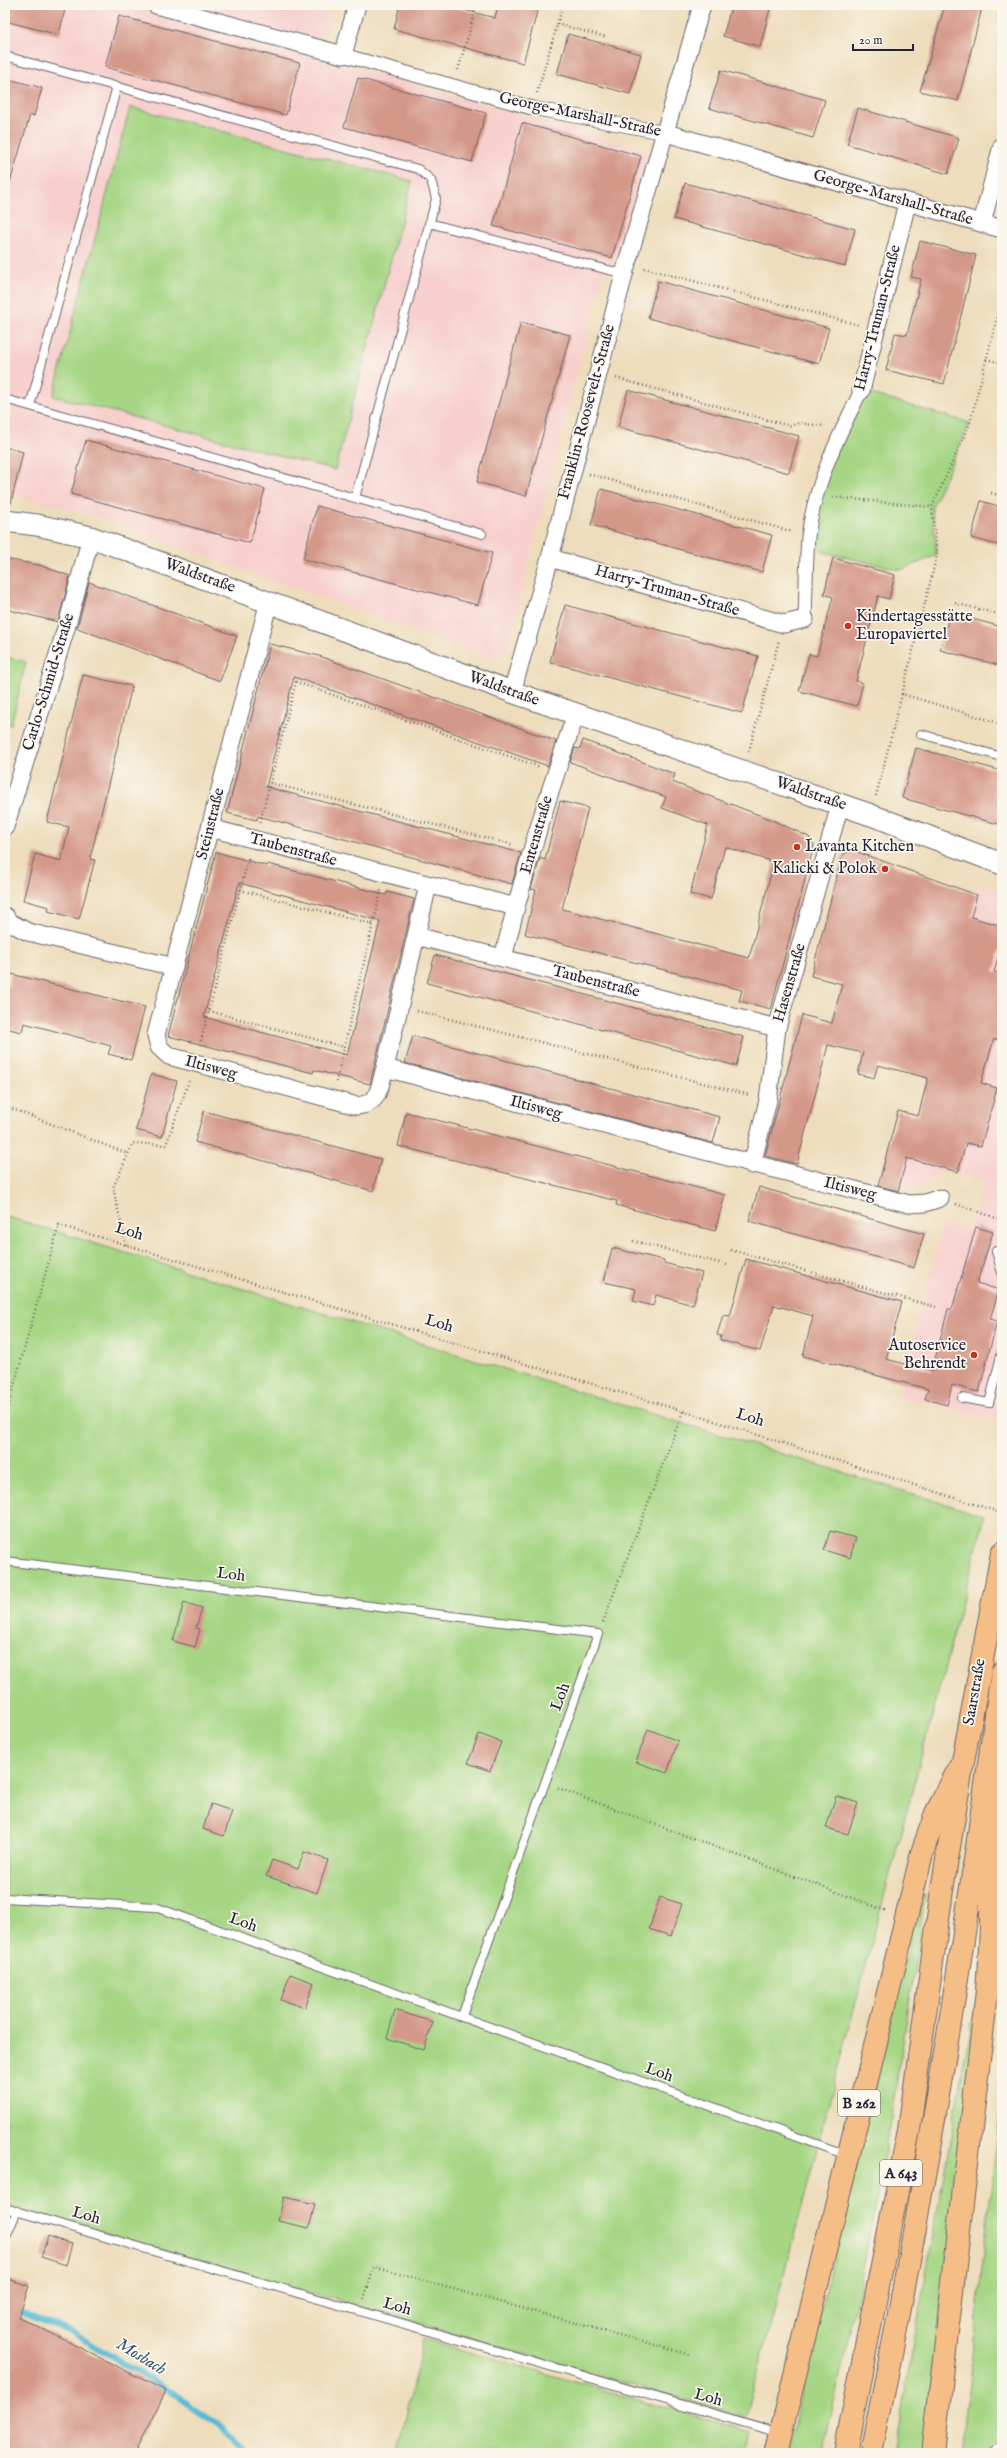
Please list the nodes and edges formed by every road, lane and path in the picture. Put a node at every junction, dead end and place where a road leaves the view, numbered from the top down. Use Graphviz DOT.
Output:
graph roads {
  1 [pos="156,5"];
  2 [pos="357,5"];
  3 [pos="477,5"];
  4 [pos="563,5"];
  5 [pos="702,5"];
  6 [pos="557,24"];
  7 [pos="606,37"];
  8 [pos="343,55"];
  9 [pos="5,56"];
  10 [pos="117,86"];
  11 [pos="454,86"];
  12 [pos="532,108"];
  13 [pos="666,133"];
  14 [pos="1002,146"];
  15 [pos="907,203"];
  16 [pos="429,223"];
  17 [pos="982,223"];
  18 [pos="1002,228"];
  19 [pos="625,269"];
  20 [pos="1002,298"];
  21 [pos="877,330"];
  22 [pos="986,359"];
  23 [pos="1002,363"];
  24 [pos="598,373"];
  25 [pos="861,391"];
  26 [pos="5,399"];
  27 [pos="30,406"];
  28 [pos="841,430"];
  29 [pos="572,470"];
  30 [pos="991,493"];
  31 [pos="817,496"];
  32 [pos="1002,496"];
  33 [pos="354,498"];
  34 [pos="932,507"];
  35 [pos="5,521"];
  36 [pos="482,534"];
  37 [pos="808,536"];
  38 [pos="91,537"];
  39 [pos="550,558"];
  40 [pos="269,600"];
  41 [pos="955,603"];
  42 [pos="1002,615"];
  43 [pos="805,619"];
  44 [pos="784,624"];
  45 [pos="512,692"];
  46 [pos="902,694"];
  47 [pos="576,714"];
  48 [pos="921,734"];
  49 [pos="749,754"];
  50 [pos="1002,756"];
  51 [pos="556,772"];
  52 [pos="270,783"];
  53 [pos="840,805"];
  54 [pos="5,827"];
  55 [pos="210,828"];
  56 [pos="254,840"];
  57 [pos="533,849"];
  58 [pos="1002,864"];
  59 [pos="385,874"];
  60 [pos="428,885"];
  61 [pos="240,890"];
  62 [pos="516,907"];
  63 [pos="5,916"];
  64 [pos="373,924"];
  65 [pos="416,936"];
  66 [pos="503,958"];
  67 [pos="174,967"];
  68 [pos="399,1007"];
  69 [pos="209,1011"];
  70 [pos="777,1028"];
  71 [pos="159,1047"];
  72 [pos="344,1047"];
  73 [pos="196,1064"];
  74 [pos="385,1068"];
  75 [pos="332,1099"];
  76 [pos="768,1100"];
  77 [pos="5,1106"];
  78 [pos="128,1154"];
  79 [pos="752,1165"];
  80 [pos="940,1198"];
  81 [pos="974,1210"];
  82 [pos="1002,1220"];
  83 [pos="633,1241"];
  84 [pos="126,1246"];
  85 [pos="731,1250"];
  86 [pos="996,1251"];
  87 [pos="727,1265"];
  88 [pos="1002,1273"];
  89 [pos="936,1307"];
  90 [pos="1002,1352"];
  91 [pos="962,1398"];
  92 [pos="683,1411"];
  93 [pos="5,1418"];
  94 [pos="1002,1513"];
  95 [pos="1002,1553"];
  96 [pos="5,1561"];
  97 [pos="598,1634"];
  98 [pos="1002,1673"];
  99 [pos="991,1749"];
  100 [pos="964,1761"];
  101 [pos="545,1783"];
  102 [pos="942,1890"];
  103 [pos="5,1898"];
  104 [pos="893,1913"];
  105 [pos="997,1929"];
  106 [pos="462,2016"];
  107 [pos="846,2156"];
  108 [pos="5,2208"];
  109 [pos="17,2211"];
  110 [pos="5,2239"];
  111 [pos="360,2311"];
  112 [pos="691,2355"];
  113 [pos="778,2443"];
  114 [pos="1002,2446"];
  115 [pos="846,2453"];
  116 [pos="870,2453"];
  117 [pos="933,2453"];
  118 [pos="992,2453"];
  1 -- 8 [label="street, George-Marshall-Straße"];
  2 -- 8 [label="street"];
  3 -- 11 [label="path"];
  4 -- 6 [label="path"];
  5 -- 13 [label="street, Franklin-Roosevelt-Straße"];
  6 -- 7 [label="path"];
  6 -- 12 [label="path"];
  8 -- 11 [label="street, George-Marshall-Straße"];
  9 -- 10 [label="lane"];
  10 -- 16 [label="lane"];
  10 -- 27 [label="lane"];
  11 -- 12 [label="street, George-Marshall-Straße"];
  12 -- 13 [label="street, George-Marshall-Straße"];
  13 -- 15 [label="street, George-Marshall-Straße"];
  13 -- 19 [label="street, Franklin-Roosevelt-Straße"];
  14 -- 17 [label="street"];
  15 -- 17 [label="street, George-Marshall-Straße"];
  15 -- 21 [label="street, Harry-Truman-Straße"];
  16 -- 19 [label="lane"];
  16 -- 33 [label="lane"];
  17 -- 18 [label="street, George-Marshall-Straße"];
  19 -- 21 [label="path"];
  19 -- 24 [label="street, Franklin-Roosevelt-Straße"];
  20 -- 22 [label="path"];
  21 -- 25 [label="street, Harry-Truman-Straße"];
  22 -- 23 [label="path"];
  22 -- 34 [label="path"];
  24 -- 28 [label="path"];
  24 -- 29 [label="street, Franklin-Roosevelt-Straße"];
  25 -- 28 [label="street, Harry-Truman-Straße"];
  26 -- 27 [label="lane"];
  27 -- 33 [label="lane"];
  28 -- 31 [label="street, Harry-Truman-Straße"];
  29 -- 37 [label="path"];
  29 -- 39 [label="street, Franklin-Roosevelt-Straße"];
  30 -- 32 [label="path"];
  31 -- 34 [label="path"];
  31 -- 37 [label="street, Harry-Truman-Straße"];
  33 -- 36 [label="lane"];
  34 -- 46 [label="path"];
  35 -- 38 [label="street, Waldstraße"];
  37 -- 43 [label="street, Harry-Truman-Straße"];
  38 -- 40 [label="street, Waldstraße"];
  38 -- 54 [label="street, Carlo-Schmid-Straße"];
  39 -- 44 [label="street, Harry-Truman-Straße"];
  39 -- 45 [label="street, Franklin-Roosevelt-Straße"];
  40 -- 45 [label="street, Waldstraße"];
  40 -- 55 [label="street, Steinstraße"];
  41 -- 42 [label="path"];
  43 -- 44 [label="street, Harry-Truman-Straße"];
  44 -- 49 [label="path"];
  45 -- 47 [label="street, Waldstraße"];
  47 -- 51 [label="street, Entenstraße"];
  47 -- 53 [label="street, Waldstraße"];
  48 -- 50 [label="lane"];
  51 -- 52 [label="path"];
  51 -- 57 [label="street, Entenstraße"];
  52 -- 56 [label="path"];
  52 -- 57 [label="path"];
  53 -- 58 [label="street, Waldstraße"];
  53 -- 70 [label="street, Hasenstraße"];
  55 -- 56 [label="street, Taubenstraße"];
  55 -- 67 [label="street, Steinstraße"];
  56 -- 59 [label="street, Taubenstraße"];
  56 -- 61 [label="path"];
  57 -- 62 [label="street, Entenstraße"];
  59 -- 60 [label="street, Taubenstraße"];
  59 -- 64 [label="path"];
  60 -- 62 [label="street, Taubenstraße"];
  60 -- 65 [label="street"];
  61 -- 64 [label="path"];
  61 -- 69 [label="path"];
  62 -- 66 [label="street, Entenstraße"];
  63 -- 67 [label="street"];
  64 -- 72 [label="path"];
  65 -- 66 [label="street, Taubenstraße"];
  65 -- 68 [label="street"];
  66 -- 70 [label="street, Taubenstraße"];
  67 -- 71 [label="street, Steinstraße"];
  68 -- 74 [label="street"];
  68 -- 76 [label="path"];
  69 -- 72 [label="path"];
  69 -- 73 [label="path"];
  70 -- 76 [label="street, Hasenstraße"];
  71 -- 73 [label="street, Iltisweg"];
  72 -- 75 [label="path"];
  73 -- 75 [label="street, Iltisweg"];
  73 -- 78 [label="path"];
  74 -- 75 [label="street, Iltisweg"];
  74 -- 79 [label="street, Iltisweg"];
  76 -- 79 [label="street, Hasenstraße"];
  77 -- 78 [label="path"];
  78 -- 84 [label="path"];
  79 -- 80 [label="street, Iltisweg"];
  81 -- 82 [label="path"];
  83 -- 87 [label="path"];
  84 -- 92 [label="path, Loh"];
  84 -- 93 [label="path, Loh"];
  85 -- 89 [label="path"];
  86 -- 88 [label="lane"];
  90 -- 91 [label="lane"];
  92 -- 94 [label="path, Loh"];
  92 -- 97 [label="path"];
  95 -- 100 [label="main road, Saarstraße / B 262"];
  96 -- 97 [label="lane, Loh"];
  97 -- 101 [label="lane, Loh"];
  98 -- 99 [label="main road, Saarstraße"];
  99 -- 105 [label="main road"];
  99 -- 116 [label="main road, A 643"];
  100 -- 102 [label="main road, B 262"];
  100 -- 107 [label="main road, B 262"];
  101 -- 104 [label="path"];
  101 -- 106 [label="lane, Loh"];
  102 -- 115 [label="main road, A 643"];
  103 -- 106 [label="lane, Loh"];
  105 -- 117 [label="main road"];
  106 -- 107 [label="lane, Loh"];
  107 -- 113 [label="main road, B 262"];
  108 -- 109 [label="lane, Loh"];
  109 -- 110 [label="lane"];
  109 -- 111 [label="lane, Loh"];
  111 -- 112 [label="path"];
  111 -- 113 [label="lane, Loh"];
  114 -- 118 [label="lane"];
}
